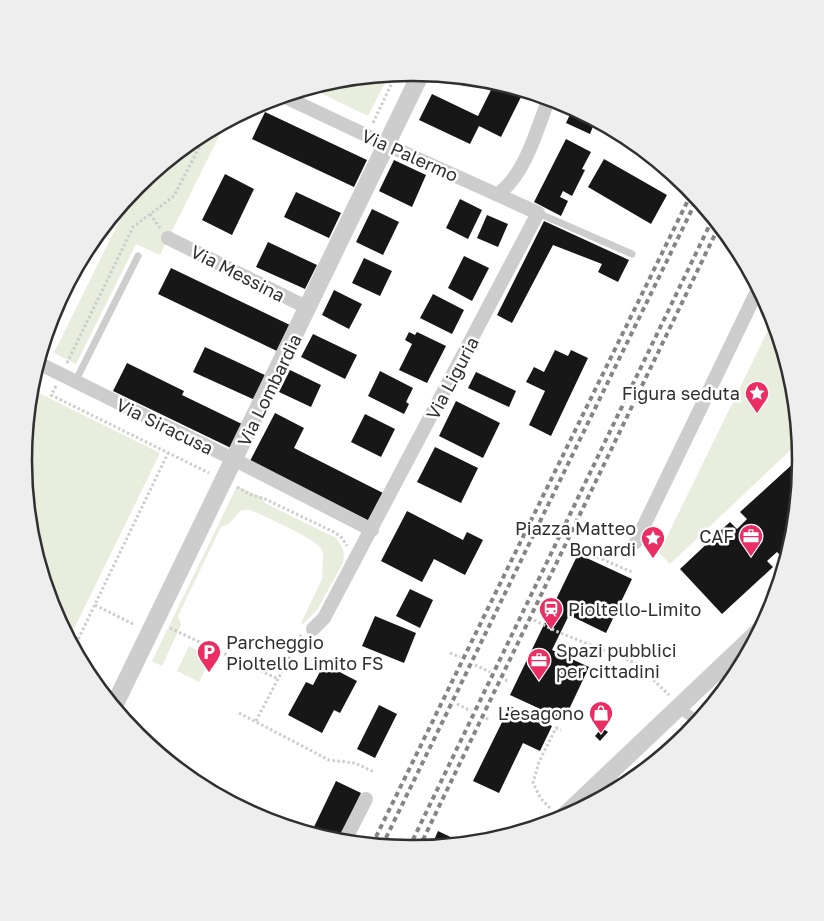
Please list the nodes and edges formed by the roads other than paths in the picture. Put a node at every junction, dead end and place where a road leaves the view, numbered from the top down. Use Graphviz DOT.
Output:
graph roads {
  1 [pos="417,81"];
  2 [pos="292,100"];
  3 [pos="546,106"];
  4 [pos="387,146"];
  5 [pos="498,194"];
  6 [pos="538,213"];
  7 [pos="168,238"];
  8 [pos="632,254"];
  9 [pos="138,256"];
  10 [pos="754,297"];
  11 [pos="308,308"];
  12 [pos="44,367"];
  13 [pos="76,382"];
  14 [pos="235,460"];
  15 [pos="372,530"];
  16 [pos="636,542"];
  17 [pos="307,631"];
  18 [pos="735,660"];
  19 [pos="117,699"];
  20 [pos="680,706"];
  21 [pos="692,717"];
  22 [pos="366,799"];
  23 [pos="580,801"];
  24 [pos="348,835"];
  1 -- 4 [label="street, Via Lombardia"];
  2 -- 4 [label="street, Via Palermo"];
  3 -- 5 [label="street"];
  4 -- 5 [label="street, Via Palermo"];
  4 -- 11 [label="street, Via Lombardia"];
  5 -- 6 [label="street, Via Palermo"];
  6 -- 8 [label="lane"];
  6 -- 15 [label="street, Via Liguria"];
  7 -- 11 [label="street, Via Messina"];
  9 -- 13 [label="lane"];
  10 -- 16 [label="street"];
  11 -- 14 [label="street, Via Lombardia"];
  12 -- 13 [label="street, Via Siracusa"];
  13 -- 14 [label="street, Via Siracusa"];
  14 -- 15 [label="street, Via Siracusa"];
  14 -- 19 [label="street, Via Lombardia"];
  15 -- 17 [label="street, Via Liguria"];
  18 -- 20 [label="street"];
  20 -- 21 [label="street"];
  20 -- 23 [label="street"];
  22 -- 24 [label="street"];
}
